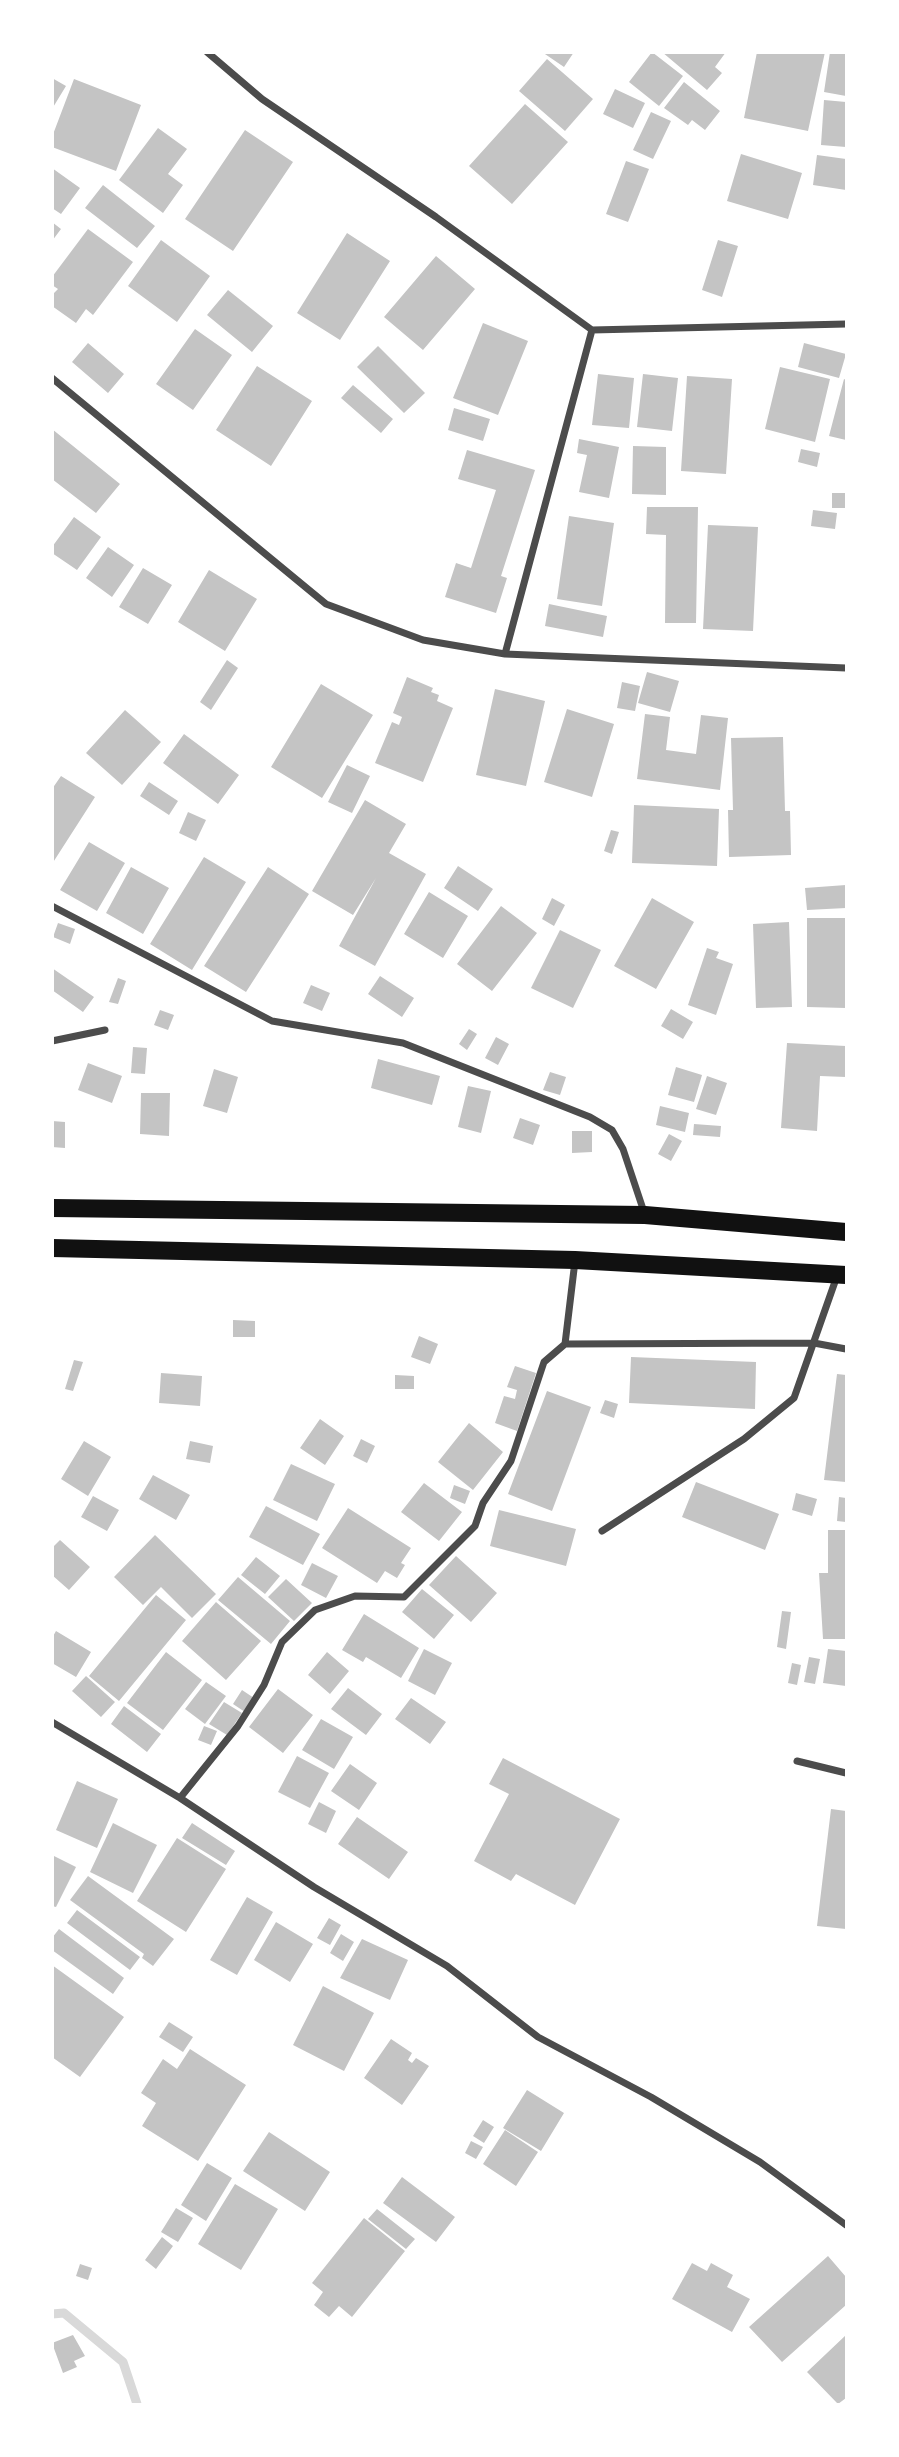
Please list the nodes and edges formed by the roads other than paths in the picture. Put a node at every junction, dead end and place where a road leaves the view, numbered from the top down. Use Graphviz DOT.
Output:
graph roads {
  1 [pos="207,52"];
  2 [pos="846,324"];
  3 [pos="592,330"];
  4 [pos="52,378"];
  5 [pos="505,654"];
  6 [pos="846,668"];
  7 [pos="52,906"];
  8 [pos="106,1030"];
  9 [pos="52,1041"];
  10 [pos="52,1208"];
  11 [pos="645,1216"];
  12 [pos="846,1232"];
  13 [pos="52,1248"];
  14 [pos="575,1260"];
  15 [pos="842,1275"];
  16 [pos="814,1342"];
  17 [pos="565,1344"];
  18 [pos="846,1349"];
  19 [pos="602,1531"];
  20 [pos="52,1722"];
  21 [pos="797,1761"];
  22 [pos="846,1773"];
  23 [pos="180,1798"];
  24 [pos="846,2225"];
  1 -- 3 [label="street"];
  2 -- 3 [label="street"];
  3 -- 5 [label="street"];
  4 -- 5 [label="street"];
  5 -- 6 [label="street"];
  7 -- 11 [label="street"];
  8 -- 9 [label="street"];
  10 -- 11 [label="main road"];
  11 -- 12 [label="main road"];
  13 -- 14 [label="main road"];
  14 -- 15 [label="main road"];
  14 -- 17 [label="street"];
  15 -- 16 [label="street"];
  16 -- 17 [label="street"];
  16 -- 18 [label="street"];
  16 -- 19 [label="street"];
  17 -- 23 [label="street"];
  20 -- 23 [label="street"];
  21 -- 22 [label="street"];
  23 -- 24 [label="street"];
}
